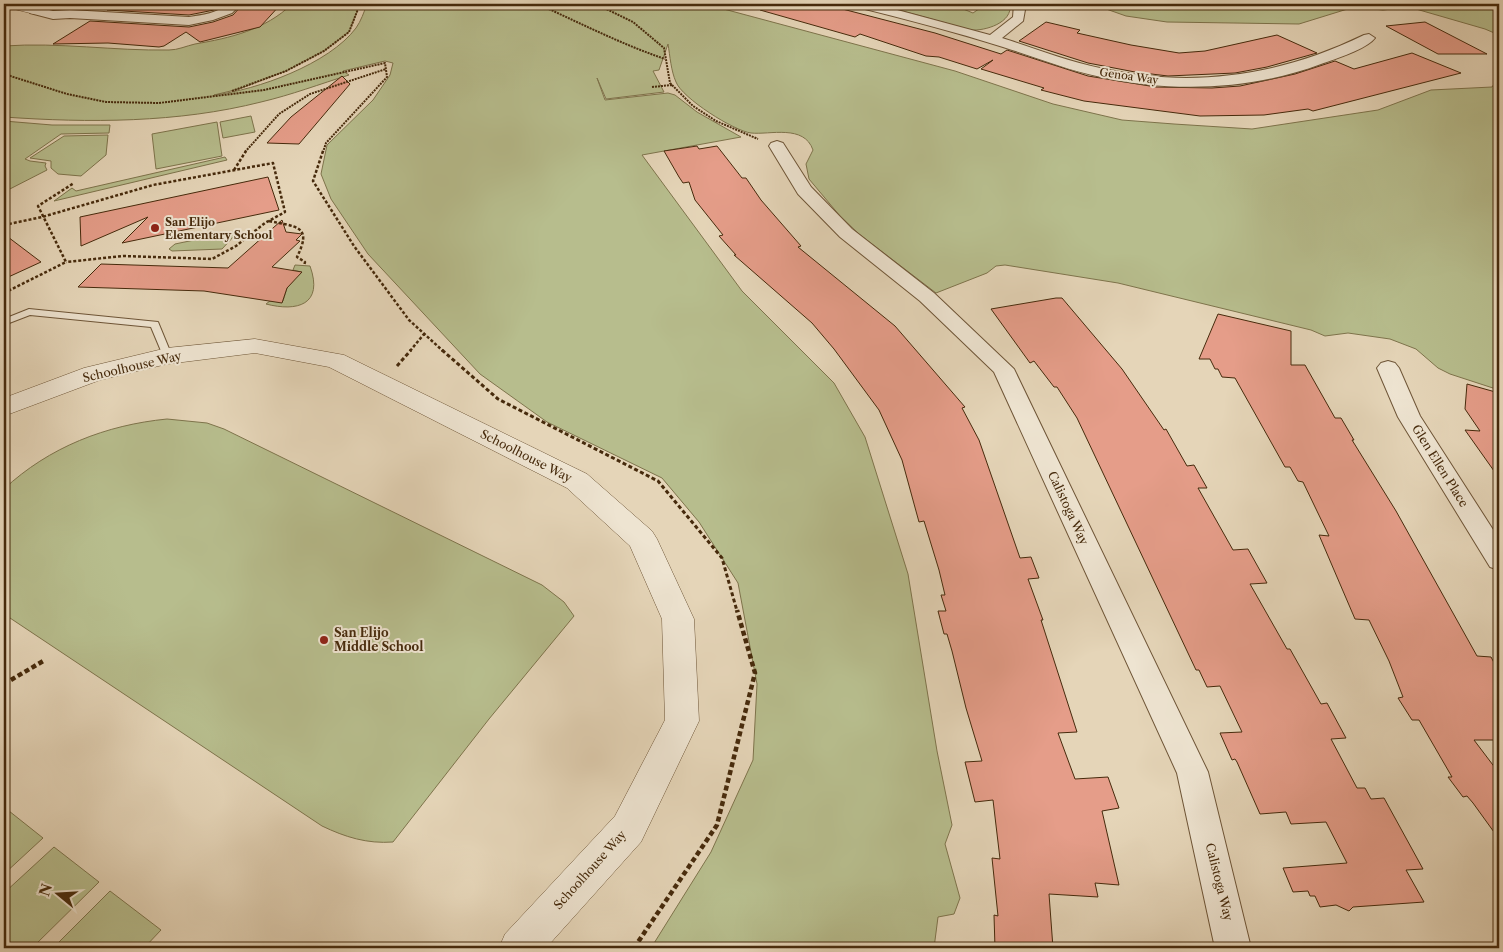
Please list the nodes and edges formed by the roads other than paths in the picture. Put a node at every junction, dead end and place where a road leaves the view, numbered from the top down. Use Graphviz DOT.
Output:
graph roads {
  1 [pos="11,4"];
  2 [pos="52,4"];
  3 [pos="95,4"];
  4 [pos="235,4"];
  5 [pos="861,4"];
  6 [pos="1020,4"];
  7 [pos="34,10"];
  8 [pos="70,14"];
  9 [pos="1369,38"];
  10 [pos="992,40"];
  11 [pos="778,146"];
  12 [pos="4,322"];
  13 [pos="167,356"];
  14 [pos="1388,368"];
  15 [pos="4,408"];
  16 [pos="1499,560"];
  17 [pos="519,948"];
  18 [pos="1234,948"];
  1 -- 7 [label="street"];
  2 -- 7 [label="street"];
  2 -- 8 [label="street"];
  3 -- 8 [label="street"];
  4 -- 8 [label="street"];
  5 -- 10 [label="street, Genoa Way"];
  6 -- 10 [label="street"];
  7 -- 8 [label="street"];
  9 -- 10 [label="street, Genoa Way"];
  11 -- 18 [label="street, Calistoga Way"];
  12 -- 13 [label="lane"];
  13 -- 15 [label="street, Schoolhouse Way"];
  13 -- 17 [label="street, Schoolhouse Way"];
  14 -- 16 [label="street, Glen Ellen Place"];
}
